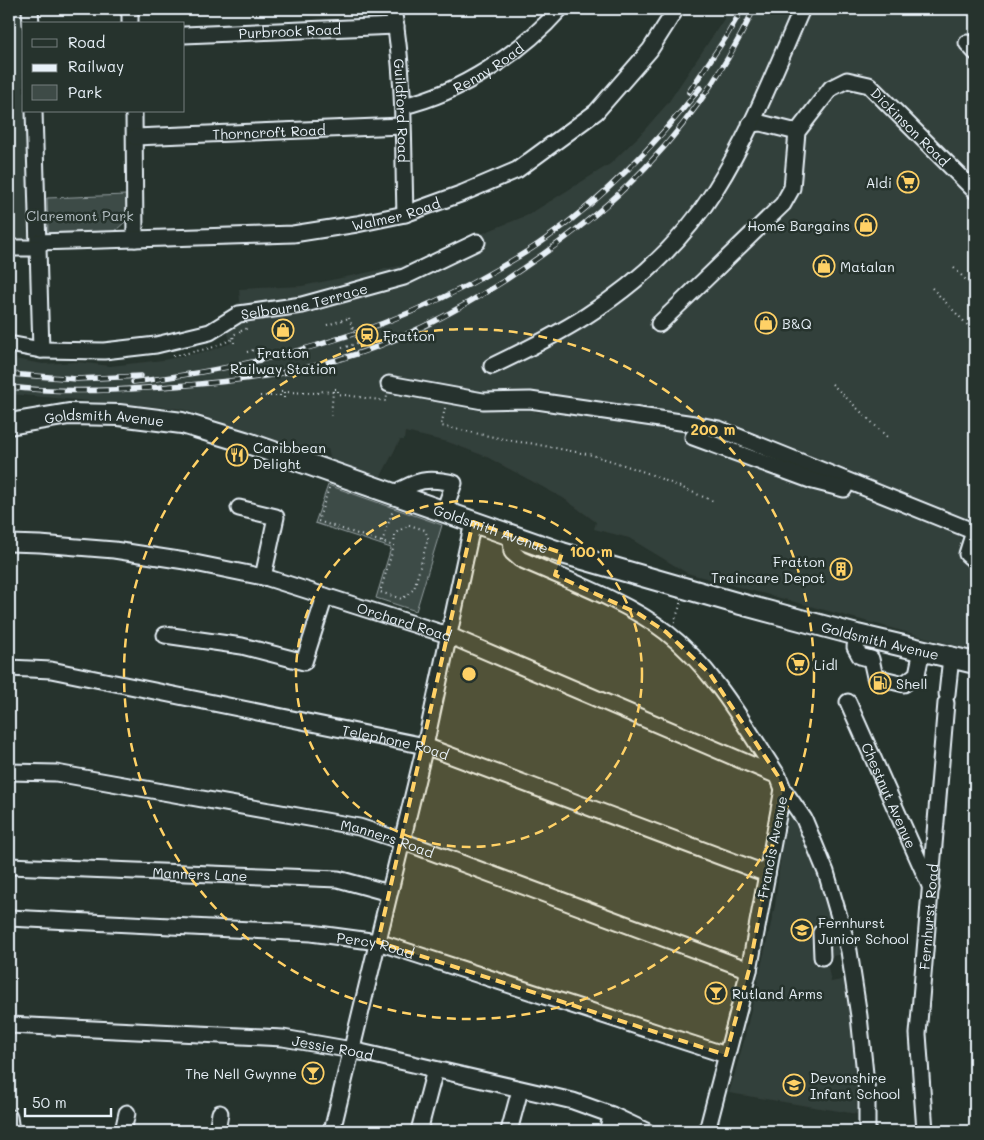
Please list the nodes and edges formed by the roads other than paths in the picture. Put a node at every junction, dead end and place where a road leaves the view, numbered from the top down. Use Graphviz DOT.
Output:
graph roads {
  1 [pos="30,9"];
  2 [pos="127,9"];
  3 [pos="394,9"];
  4 [pos="560,9"];
  5 [pos="676,9"];
  6 [pos="802,9"];
  7 [pos="31,22"];
  8 [pos="130,22"];
  9 [pos="396,26"];
  10 [pos="185,35"];
  11 [pos="403,106"];
  12 [pos="34,112"];
  13 [pos="134,112"];
  14 [pos="750,124"];
  15 [pos="402,126"];
  16 [pos="797,132"];
  17 [pos="135,137"];
  18 [pos="975,191"];
  19 [pos="405,214"];
  20 [pos="136,239"];
  21 [pos="477,242"];
  22 [pos="38,245"];
  23 [pos="9,248"];
  24 [pos="659,324"];
  25 [pos="9,344"];
  26 [pos="41,350"];
  27 [pos="492,366"];
  28 [pos="389,384"];
  29 [pos="9,424"];
  30 [pos="693,437"];
  31 [pos="848,481"];
  32 [pos="393,502"];
  33 [pos="239,508"];
  34 [pos="444,511"];
  35 [pos="473,522"];
  36 [pos="974,532"];
  37 [pos="510,535"];
  38 [pos="9,543"];
  39 [pos="562,553"];
  40 [pos="975,561"];
  41 [pos="555,575"];
  42 [pos="262,577"];
  43 [pos="325,596"];
  44 [pos="166,635"];
  45 [pos="448,635"];
  46 [pos="857,635"];
  47 [pos="922,650"];
  48 [pos="951,657"];
  49 [pos="975,663"];
  50 [pos="9,668"];
  51 [pos="848,702"];
  52 [pos="425,746"];
  53 [pos="9,772"];
  54 [pos="781,782"];
  55 [pos="402,841"];
  56 [pos="9,866"];
  57 [pos="767,874"];
  58 [pos="931,889"];
  59 [pos="389,893"];
  60 [pos="9,918"];
  61 [pos="842,929"];
  62 [pos="378,942"];
  63 [pos="822,957"];
  64 [pos="749,970"];
  65 [pos="9,1025"];
  66 [pos="352,1050"];
  67 [pos="726,1055"];
  68 [pos="435,1070"];
  69 [pos="520,1090"];
  70 [pos="127,1113"];
  71 [pos="220,1113"];
  72 [pos="612,1115"];
  73 [pos="9,1117"];
  74 [pos="11,1131"];
  75 [pos="123,1131"];
  76 [pos="217,1131"];
  77 [pos="332,1131"];
  78 [pos="419,1131"];
  79 [pos="509,1131"];
  80 [pos="608,1131"];
  81 [pos="646,1131"];
  82 [pos="707,1131"];
  83 [pos="867,1131"];
  84 [pos="926,1131"];
  1 -- 7 [label="street"];
  2 -- 8 [label="street"];
  3 -- 9 [label="street, Guildford Road"];
  4 -- 11 [label="street, Renny Road"];
  5 -- 19 [label="street, Walmer Road"];
  6 -- 14 [label="street"];
  9 -- 10 [label="street, Purbrook Road"];
  9 -- 11 [label="street, Guildford Road"];
  11 -- 15 [label="street, Guildford Road"];
  12 -- 22 [label="street"];
  13 -- 17 [label="street"];
  14 -- 16 [label="street"];
  14 -- 27 [label="street"];
  15 -- 17 [label="street, Thorncroft Road"];
  15 -- 19 [label="street, Guildford Road"];
  16 -- 18 [label="street, Dickinson Road"];
  16 -- 24 [label="street"];
  17 -- 20 [label="street"];
  19 -- 20 [label="street, Walmer Road"];
  20 -- 22 [label="street, Walmer Road"];
  21 -- 26 [label="street, Selbourne Terrace"];
  22 -- 23 [label="street, Walmer Road"];
  22 -- 26 [label="street"];
  25 -- 26 [label="street, Selbourne Terrace"];
  28 -- 31 [label="street"];
  29 -- 32 [label="main road, Goldsmith Avenue"];
  30 -- 31 [label="street"];
  31 -- 36 [label="street"];
  32 -- 34 [label="main road, Goldsmith Avenue"];
  32 -- 34 [label="street"];
  33 -- 42 [label="street"];
  34 -- 35 [label="main road, Goldsmith Avenue"];
  35 -- 37 [label="main road, Goldsmith Avenue"];
  35 -- 45 [label="street"];
  36 -- 40 [label="street"];
  37 -- 39 [label="main road, Goldsmith Avenue"];
  37 -- 41 [label="street, Francis Avenue"];
  38 -- 42 [label="street, Orchard Road"];
  39 -- 41 [label="street"];
  39 -- 46 [label="main road, Goldsmith Avenue"];
  41 -- 54 [label="street, Francis Avenue"];
  42 -- 43 [label="street, Orchard Road"];
  43 -- 44 [label="street"];
  43 -- 45 [label="street, Orchard Road"];
  45 -- 52 [label="street"];
  45 -- 54 [label="street, Orchard Road"];
  46 -- 47 [label="main road, Goldsmith Avenue"];
  46 -- 47 [label="street"];
  47 -- 48 [label="main road, Goldsmith Avenue"];
  48 -- 49 [label="main road, Goldsmith Avenue"];
  48 -- 58 [label="street, Fernhurst Road"];
  50 -- 52 [label="street, Telephone Road"];
  51 -- 58 [label="street, Chestnut Avenue"];
  52 -- 55 [label="street"];
  52 -- 57 [label="street, Telephone Road"];
  53 -- 55 [label="street, Manners Road"];
  54 -- 57 [label="street, Francis Avenue"];
  54 -- 61 [label="street"];
  55 -- 59 [label="street"];
  55 -- 64 [label="street, Manners Road"];
  56 -- 59 [label="street, Manners Lane"];
  57 -- 64 [label="street, Francis Avenue"];
  58 -- 84 [label="street, Fernhurst Road"];
  59 -- 62 [label="street"];
  60 -- 62 [label="street, Percy Road"];
  61 -- 63 [label="street"];
  61 -- 83 [label="street"];
  62 -- 66 [label="street"];
  62 -- 67 [label="street, Percy Road"];
  64 -- 67 [label="street, Francis Avenue"];
  65 -- 66 [label="street, Jessie Road"];
  66 -- 68 [label="street, Jessie Road"];
  66 -- 77 [label="street"];
  67 -- 82 [label="street, Francis Avenue"];
  68 -- 69 [label="street, Jessie Road"];
  68 -- 78 [label="street"];
  69 -- 72 [label="street, Jessie Road"];
  69 -- 79 [label="street"];
  70 -- 75 [label="street"];
  71 -- 76 [label="street"];
  72 -- 80 [label="street"];
  72 -- 81 [label="street, Jessie Road"];
  73 -- 74 [label="street"];
}
